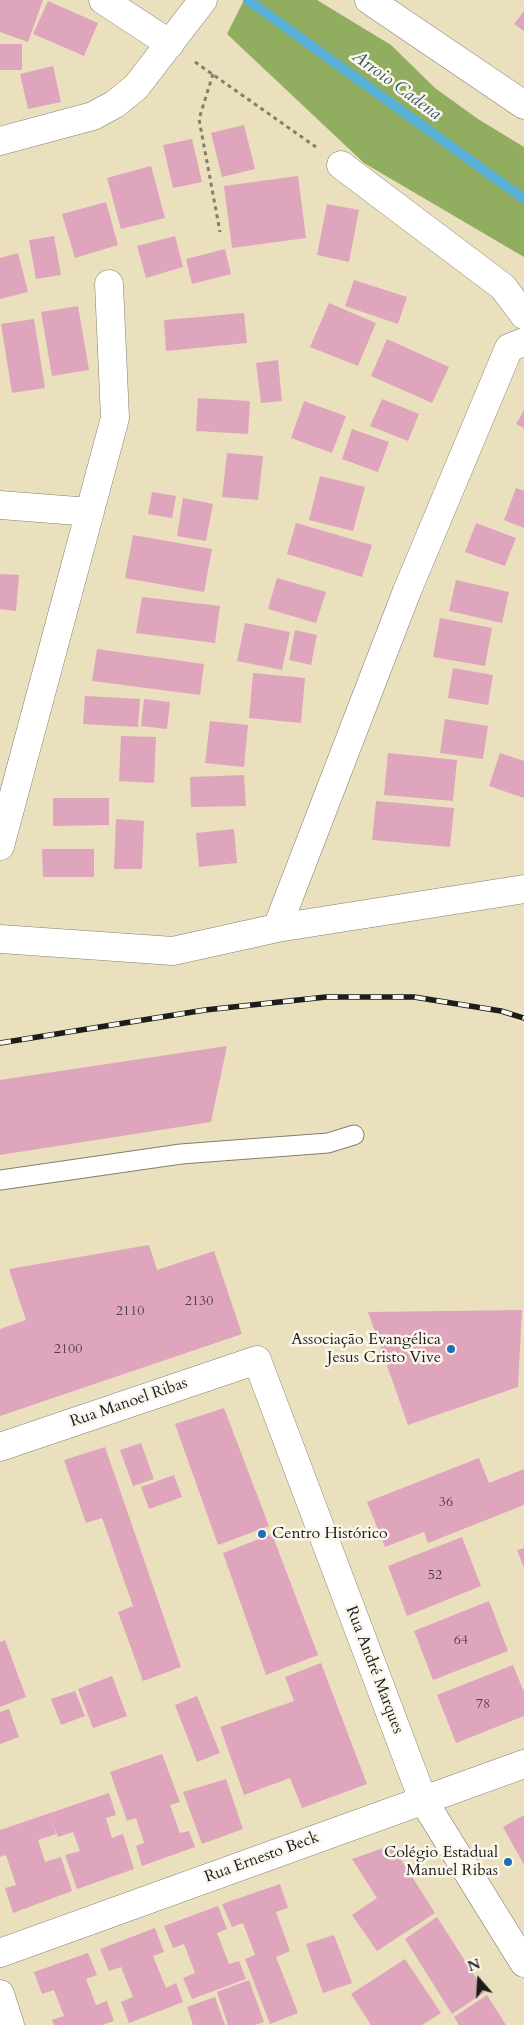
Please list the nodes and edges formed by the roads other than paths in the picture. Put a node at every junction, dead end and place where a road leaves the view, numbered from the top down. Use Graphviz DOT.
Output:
graph roads {
  1 [pos="103,0"];
  2 [pos="203,0"];
  3 [pos="368,0"];
  4 [pos="170,44"];
  5 [pos="524,105"];
  6 [pos="0,141"];
  7 [pos="341,165"];
  8 [pos="110,284"];
  9 [pos="524,315"];
  10 [pos="524,342"];
  11 [pos="0,505"];
  12 [pos="90,512"];
  13 [pos="0,846"];
  14 [pos="524,889"];
  15 [pos="277,928"];
  16 [pos="0,939"];
  17 [pos="354,1135"];
  18 [pos="0,1180"];
  19 [pos="257,1360"];
  20 [pos="0,1446"];
  21 [pos="524,1764"];
  22 [pos="423,1800"];
  23 [pos="0,1952"];
  24 [pos="524,1963"];
  25 [pos="0,1994"];
  26 [pos="10,2025"];
  1 -- 4 [label="street"];
  2 -- 4 [label="street"];
  3 -- 5 [label="street"];
  4 -- 6 [label="street"];
  7 -- 9 [label="street"];
  8 -- 12 [label="street"];
  10 -- 15 [label="street"];
  11 -- 12 [label="street"];
  12 -- 13 [label="street"];
  14 -- 15 [label="street"];
  15 -- 16 [label="street"];
  17 -- 18 [label="lane"];
  19 -- 20 [label="street, Rua Manoel Ribas"];
  19 -- 22 [label="street, Rua André Marques"];
  21 -- 22 [label="street, Rua Ernesto Beck"];
  22 -- 23 [label="street, Rua Ernesto Beck"];
  22 -- 24 [label="street, Rua André Marques"];
  25 -- 26 [label="street"];
}
